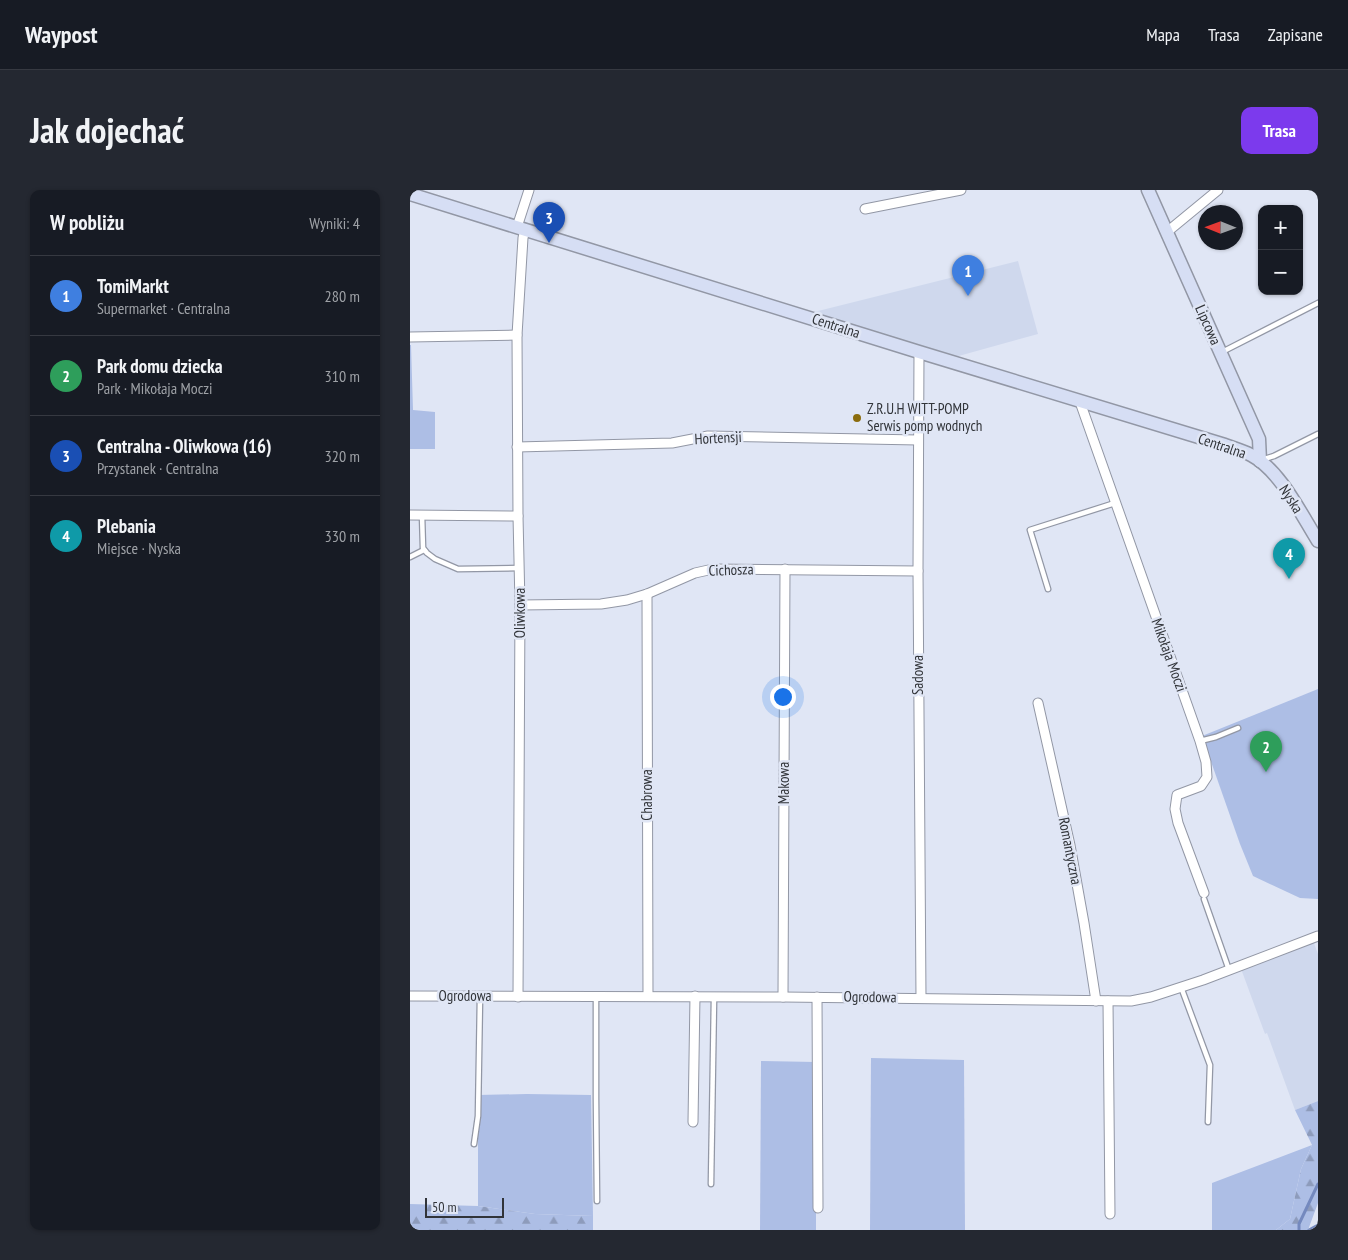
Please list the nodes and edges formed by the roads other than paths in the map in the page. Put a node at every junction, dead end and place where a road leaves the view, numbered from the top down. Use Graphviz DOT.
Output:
graph roads {
  1 [pos="529,190"];
  2 [pos="962,190"];
  3 [pos="1148,190"];
  4 [pos="1218,190"];
  5 [pos="410,194"];
  6 [pos="865,209"];
  7 [pos="521,228"];
  8 [pos="1167,232"];
  9 [pos="1318,303"];
  10 [pos="517,335"];
  11 [pos="410,336"];
  12 [pos="919,352"];
  13 [pos="1221,353"];
  14 [pos="1080,402"];
  15 [pos="1318,434"];
  16 [pos="918,440"];
  17 [pos="518,447"];
  18 [pos="1260,461"];
  19 [pos="1115,502"];
  20 [pos="410,515"];
  21 [pos="422,515"];
  22 [pos="518,516"];
  23 [pos="1318,542"];
  24 [pos="424,550"];
  25 [pos="410,558"];
  26 [pos="519,568"];
  27 [pos="785,569"];
  28 [pos="918,571"];
  29 [pos="1048,590"];
  30 [pos="647,594"];
  31 [pos="520,605"];
  32 [pos="1038,704"];
  33 [pos="1238,728"];
  34 [pos="1200,741"];
  35 [pos="1204,896"];
  36 [pos="1318,936"];
  37 [pos="1229,970"];
  38 [pos="1182,987"];
  39 [pos="410,996"];
  40 [pos="480,996"];
  41 [pos="596,996"];
  42 [pos="648,996"];
  43 [pos="695,996"];
  44 [pos="714,996"];
  45 [pos="518,997"];
  46 [pos="783,997"];
  47 [pos="817,997"];
  48 [pos="921,998"];
  49 [pos="1096,1001"];
  50 [pos="1108,1001"];
  51 [pos="693,1122"];
  52 [pos="1208,1122"];
  53 [pos="474,1144"];
  54 [pos="711,1184"];
  55 [pos="597,1202"];
  56 [pos="818,1208"];
  57 [pos="1110,1214"];
  1 -- 7 [label="street, Oliwkowa"];
  2 -- 6 [label="street"];
  3 -- 8 [label="street, Lipcowa"];
  4 -- 8 [label="street"];
  5 -- 7 [label="street, Centralna"];
  7 -- 10 [label="street, Oliwkowa"];
  7 -- 12 [label="street, Centralna"];
  8 -- 13 [label="street, Lipcowa"];
  9 -- 13 [label="lane"];
  10 -- 11 [label="street"];
  10 -- 17 [label="street, Oliwkowa"];
  12 -- 14 [label="street, Centralna"];
  12 -- 16 [label="street, Sadowa"];
  13 -- 18 [label="street, Lipcowa"];
  14 -- 18 [label="street, Centralna"];
  14 -- 19 [label="street, Mikołaja Moczi"];
  15 -- 18 [label="lane"];
  16 -- 17 [label="street, Hortensji"];
  16 -- 28 [label="street, Sadowa"];
  17 -- 22 [label="street, Oliwkowa"];
  18 -- 23 [label="street, Nyska"];
  19 -- 29 [label="lane"];
  19 -- 34 [label="street, Mikołaja Moczi"];
  20 -- 21 [label="street"];
  21 -- 22 [label="street"];
  21 -- 24 [label="lane"];
  22 -- 26 [label="street, Oliwkowa"];
  24 -- 25 [label="lane"];
  24 -- 26 [label="lane"];
  26 -- 31 [label="street, Oliwkowa"];
  27 -- 28 [label="street, Cichosza"];
  27 -- 30 [label="street, Cichosza"];
  27 -- 46 [label="street, Makowa"];
  28 -- 48 [label="street, Sadowa"];
  30 -- 31 [label="street, Cichosza"];
  30 -- 42 [label="street, Chabrowa"];
  31 -- 45 [label="street, Oliwkowa"];
  32 -- 49 [label="street, Romantyczna"];
  33 -- 34 [label="lane"];
  34 -- 35 [label="street, Mikołaja Moczi"];
  35 -- 37 [label="lane"];
  36 -- 37 [label="street, Ogrodowa"];
  37 -- 38 [label="street, Ogrodowa"];
  38 -- 50 [label="street, Ogrodowa"];
  38 -- 52 [label="lane"];
  39 -- 40 [label="street, Ogrodowa"];
  40 -- 45 [label="street, Ogrodowa"];
  40 -- 53 [label="lane"];
  41 -- 42 [label="street, Ogrodowa"];
  41 -- 45 [label="street, Ogrodowa"];
  41 -- 55 [label="lane"];
  42 -- 43 [label="street, Ogrodowa"];
  43 -- 44 [label="street, Ogrodowa"];
  43 -- 51 [label="street"];
  44 -- 46 [label="street, Ogrodowa"];
  44 -- 54 [label="lane"];
  46 -- 47 [label="street, Ogrodowa"];
  47 -- 48 [label="street, Ogrodowa"];
  47 -- 56 [label="street"];
  48 -- 49 [label="street, Ogrodowa"];
  49 -- 50 [label="street, Ogrodowa"];
  50 -- 57 [label="street"];
}
